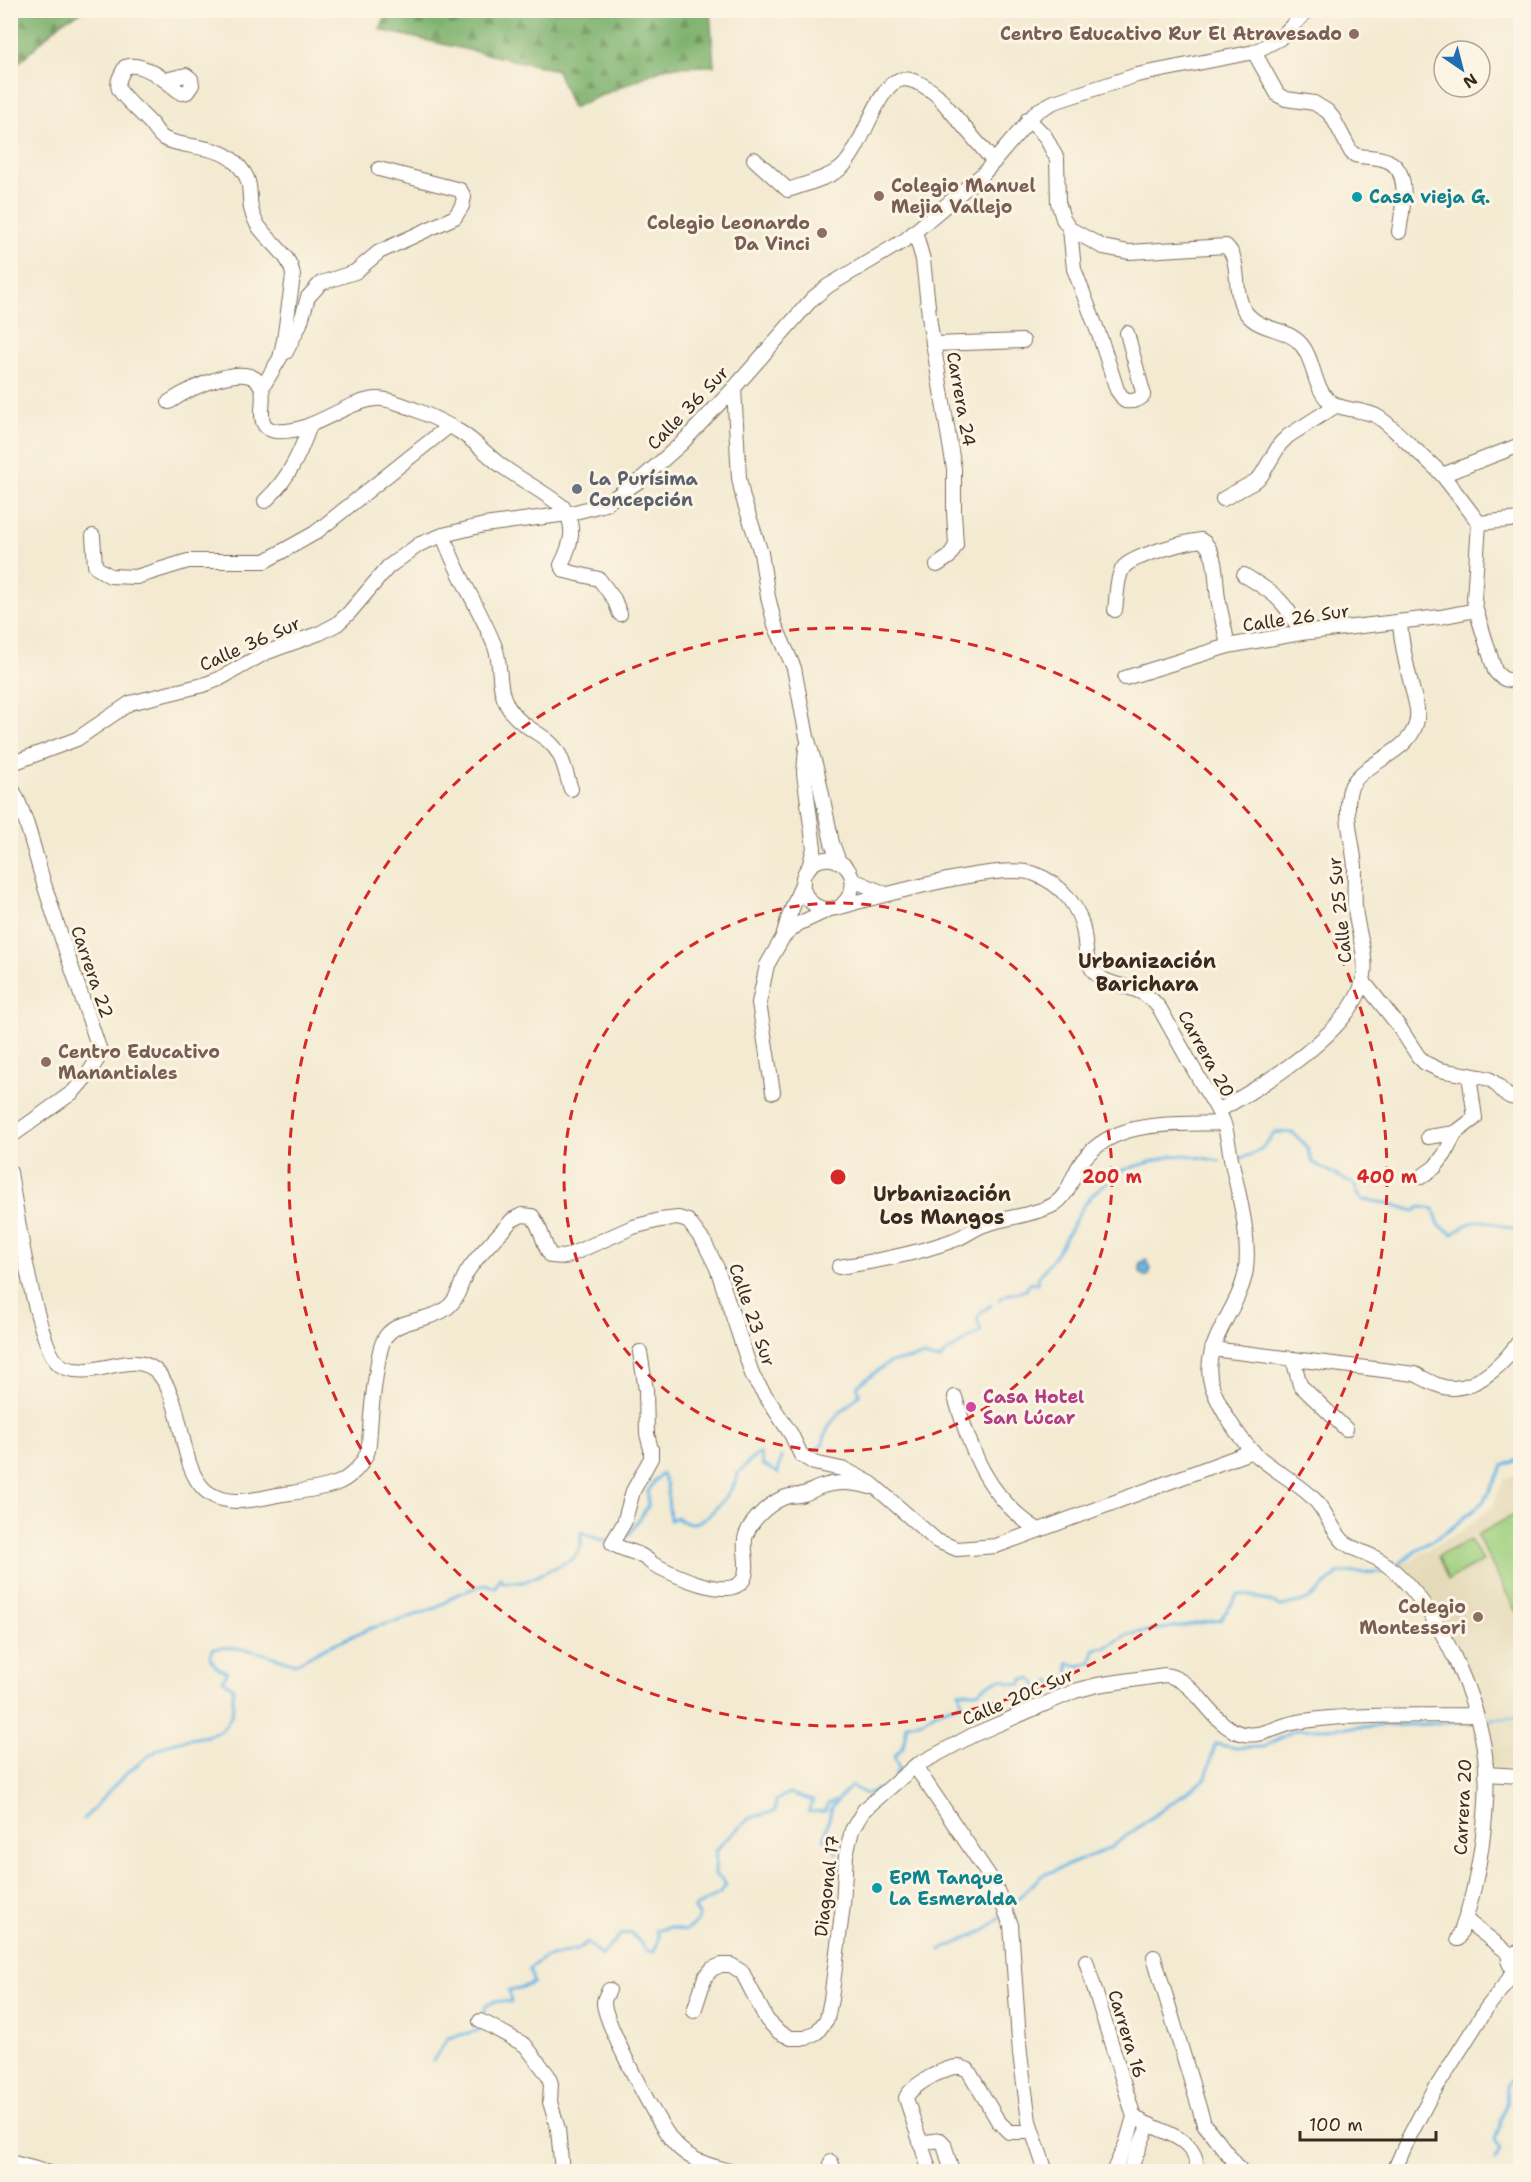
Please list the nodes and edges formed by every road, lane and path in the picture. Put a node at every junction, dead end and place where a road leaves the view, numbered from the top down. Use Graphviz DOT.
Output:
graph roads {
  1 [pos="1308,10"];
  2 [pos="1254,52"];
  3 [pos="165,80"];
  4 [pos="1028,119"];
  5 [pos="754,159"];
  6 [pos="994,162"];
  7 [pos="379,170"];
  8 [pos="1070,229"];
  9 [pos="915,231"];
  10 [pos="1399,232"];
  11 [pos="1127,333"];
  12 [pos="1023,340"];
  13 [pos="933,344"];
  14 [pos="280,358"];
  15 [pos="262,388"];
  16 [pos="734,388"];
  17 [pos="169,402"];
  18 [pos="1337,405"];
  19 [pos="310,425"];
  20 [pos="449,426"];
  21 [pos="1521,445"];
  22 [pos="1442,475"];
  23 [pos="1223,499"];
  24 [pos="264,501"];
  25 [pos="568,514"];
  26 [pos="1521,519"];
  27 [pos="1479,523"];
  28 [pos="442,535"];
  29 [pos="93,536"];
  30 [pos="937,565"];
  31 [pos="1244,575"];
  32 [pos="1115,610"];
  33 [pos="1476,610"];
  34 [pos="620,614"];
  35 [pos="1400,622"];
  36 [pos="1300,633"];
  37 [pos="1228,646"];
  38 [pos="1125,678"];
  39 [pos="1521,680"];
  40 [pos="807,737"];
  41 [pos="10,764"];
  42 [pos="10,785"];
  43 [pos="571,789"];
  44 [pos="839,862"];
  45 [pos="806,874"];
  46 [pos="853,880"];
  47 [pos="886,894"];
  48 [pos="835,908"];
  49 [pos="783,937"];
  50 [pos="1363,981"];
  51 [pos="1469,1074"];
  52 [pos="773,1092"];
  53 [pos="1521,1094"];
  54 [pos="1220,1117"];
  55 [pos="1455,1133"];
  56 [pos="10,1137"];
  57 [pos="1428,1137"];
  58 [pos="10,1172"];
  59 [pos="1421,1177"];
  60 [pos="839,1267"];
  61 [pos="1521,1340"];
  62 [pos="1212,1349"];
  63 [pos="640,1352"];
  64 [pos="1293,1359"];
  65 [pos="955,1397"];
  66 [pos="1346,1429"];
  67 [pos="1253,1451"];
  68 [pos="880,1491"];
  69 [pos="1038,1530"];
  70 [pos="1476,1715"];
  71 [pos="915,1766"];
  72 [pos="1486,1774"];
  73 [pos="1521,1776"];
  74 [pos="1466,1920"];
  75 [pos="1458,1939"];
  76 [pos="1516,1953"];
  77 [pos="1154,1957"];
  78 [pos="1086,1961"];
  79 [pos="1517,1971"];
  80 [pos="609,1990"];
  81 [pos="694,2011"];
  82 [pos="480,2021"];
  83 [pos="1134,2117"];
  84 [pos="1148,2126"];
  85 [pos="1032,2132"];
  86 [pos="920,2144"];
  87 [pos="10,2162"];
  88 [pos="1395,2169"];
  89 [pos="47,2172"];
  90 [pos="562,2172"];
  91 [pos="733,2172"];
  92 [pos="930,2172"];
  93 [pos="952,2172"];
  94 [pos="1046,2172"];
  95 [pos="1113,2172"];
  96 [pos="1129,2172"];
  97 [pos="1197,2172"];
  98 [pos="1242,2172"];
  1 -- 2 [label="street, Calle 36 Sur"];
  2 -- 4 [label="street, Calle 36 Sur"];
  2 -- 10 [label="street"];
  3 -- 14 [label="street"];
  4 -- 6 [label="street, Calle 36 Sur"];
  4 -- 8 [label="street"];
  5 -- 6 [label="street"];
  6 -- 9 [label="street, Calle 36 Sur"];
  7 -- 14 [label="street"];
  8 -- 11 [label="street"];
  8 -- 18 [label="street"];
  9 -- 13 [label="street, Carrera 24"];
  9 -- 16 [label="street, Calle 36 Sur"];
  12 -- 13 [label="street"];
  13 -- 30 [label="street, Carrera 24"];
  14 -- 15 [label="street"];
  15 -- 17 [label="street"];
  15 -- 19 [label="street"];
  16 -- 25 [label="street, Calle 36 Sur"];
  16 -- 40 [label="street"];
  18 -- 22 [label="street"];
  18 -- 23 [label="street"];
  19 -- 20 [label="street"];
  19 -- 24 [label="street"];
  20 -- 25 [label="street"];
  20 -- 29 [label="street"];
  21 -- 22 [label="street"];
  22 -- 27 [label="street"];
  25 -- 28 [label="street, Calle 36 Sur"];
  25 -- 34 [label="street"];
  26 -- 27 [label="street"];
  27 -- 33 [label="street"];
  28 -- 41 [label="street, Calle 36 Sur"];
  28 -- 43 [label="street"];
  31 -- 36 [label="street"];
  32 -- 37 [label="street"];
  33 -- 35 [label="street, Calle 26 Sur"];
  33 -- 39 [label="street"];
  35 -- 36 [label="street, Calle 26 Sur"];
  35 -- 50 [label="street, Calle 25 Sur"];
  36 -- 37 [label="street, Calle 26 Sur"];
  37 -- 38 [label="street, Calle 26 Sur"];
  40 -- 44 [label="street"];
  40 -- 45 [label="street"];
  42 -- 56 [label="street, Carrera 22"];
  44 -- 45 [label="street"];
  44 -- 46 [label="street"];
  45 -- 48 [label="street"];
  45 -- 49 [label="street"];
  46 -- 47 [label="street"];
  46 -- 48 [label="street"];
  47 -- 48 [label="street, Carrera 20"];
  47 -- 54 [label="street, Carrera 20"];
  48 -- 49 [label="street, Carrera 20"];
  49 -- 52 [label="street"];
  50 -- 51 [label="street"];
  50 -- 54 [label="street, Calle 25 Sur"];
  51 -- 53 [label="street"];
  51 -- 55 [label="street"];
  54 -- 60 [label="street, Calle 25 Sur"];
  54 -- 62 [label="street, Carrera 20"];
  55 -- 57 [label="street"];
  55 -- 59 [label="street"];
  58 -- 68 [label="street, Calle 23 Sur"];
  61 -- 64 [label="street"];
  62 -- 64 [label="street"];
  62 -- 67 [label="street, Carrera 20"];
  63 -- 68 [label="street"];
  64 -- 66 [label="street"];
  65 -- 69 [label="street"];
  67 -- 69 [label="street, Calle 23 Sur"];
  67 -- 70 [label="street, Carrera 20"];
  68 -- 69 [label="street, Calle 23 Sur"];
  70 -- 71 [label="street, Calle 20C Sur"];
  70 -- 72 [label="street, Carrera 20"];
  71 -- 81 [label="street, Diagonal 17"];
  71 -- 85 [label="street"];
  72 -- 73 [label="street"];
  72 -- 74 [label="street, Carrera 20"];
  74 -- 75 [label="street, Carrera 20"];
  74 -- 76 [label="street"];
  76 -- 79 [label="street"];
  77 -- 98 [label="street"];
  78 -- 83 [label="street, Carrera 16"];
  79 -- 88 [label="street"];
  80 -- 91 [label="street"];
  82 -- 90 [label="street"];
  83 -- 84 [label="street"];
  83 -- 95 [label="street"];
  84 -- 96 [label="street"];
  84 -- 97 [label="street"];
  85 -- 86 [label="street"];
  85 -- 94 [label="street"];
  86 -- 92 [label="street"];
  86 -- 93 [label="street"];
  87 -- 89 [label="street"];
}
